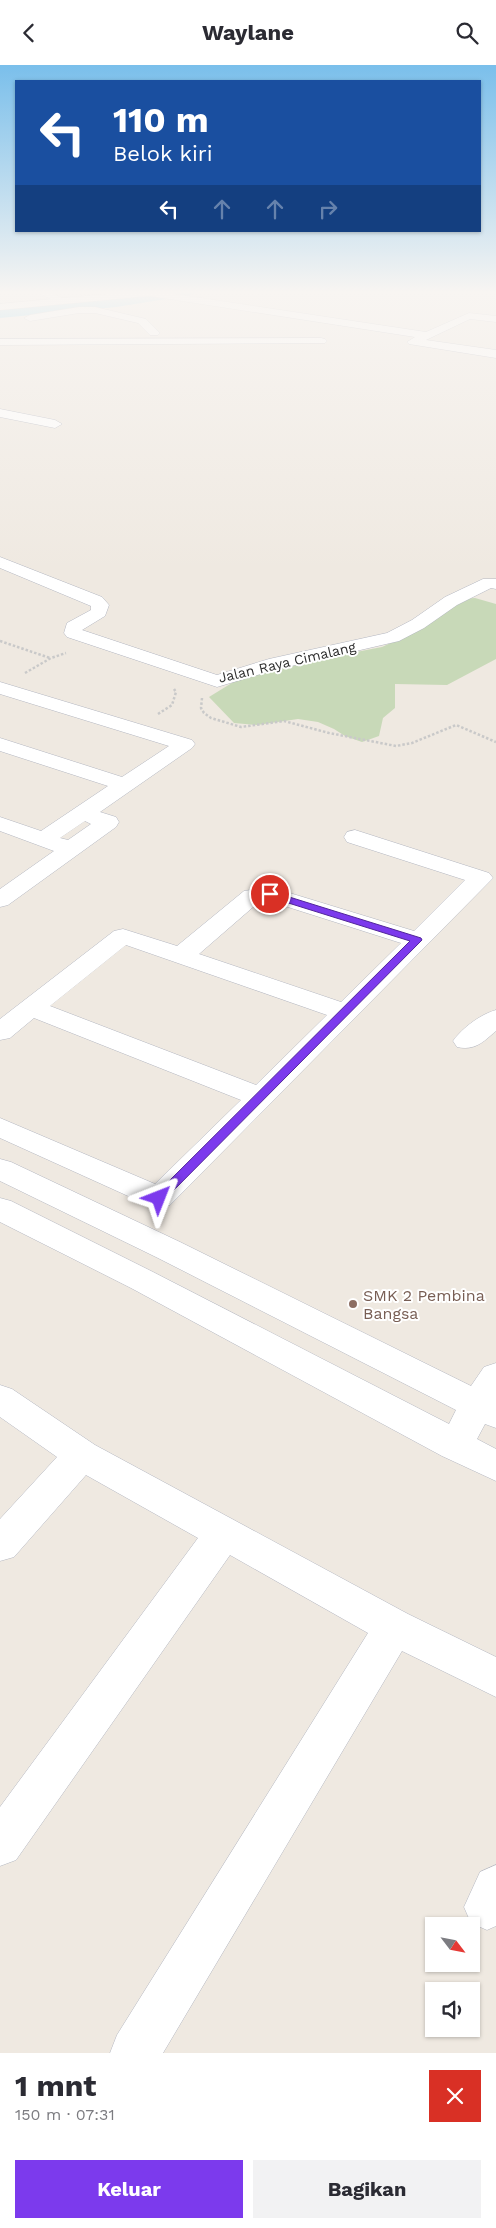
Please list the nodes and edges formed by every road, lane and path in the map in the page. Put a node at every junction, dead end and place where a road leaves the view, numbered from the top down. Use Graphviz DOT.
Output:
graph roads {
  1 [pos="0,413"];
  2 [pos="55,424"];
  3 [pos="0,562"];
  4 [pos="492,579"];
  5 [pos="0,641"];
  6 [pos="69,653"];
  7 [pos="51,659"];
  8 [pos="217,681"];
  9 [pos="8,683"];
  10 [pos="172,683"];
  11 [pos="134,729"];
  12 [pos="496,742"];
  13 [pos="0,744"];
  14 [pos="125,785"];
  15 [pos="83,813"];
  16 [pos="0,824"];
  17 [pos="355,837"];
  18 [pos="43,839"];
  19 [pos="71,849"];
  20 [pos="0,900"];
  21 [pos="417,940"];
  22 [pos="181,956"];
  23 [pos="31,1008"];
  24 [pos="344,1012"];
  25 [pos="496,1018"];
  26 [pos="0,1032"];
  27 [pos="467,1041"];
  28 [pos="261,1097"];
  29 [pos="0,1127"];
  30 [pos="0,1169"];
  31 [pos="4,1216"];
  32 [pos="170,1250"];
  33 [pos="142,1280"];
  34 [pos="496,1375"];
  35 [pos="0,1399"];
  36 [pos="486,1409"];
  37 [pos="455,1446"];
  38 [pos="82,1455"];
  39 [pos="496,1466"];
  40 [pos="224,1533"];
  41 [pos="0,1545"];
  42 [pos="394,1627"];
  43 [pos="496,1678"];
  44 [pos="0,1844"];
  45 [pos="135,2053"];
  1 -- 2 [label="street"];
  3 -- 8 [label="street, Jalan Raya Cimalang"];
  4 -- 8 [label="street, Jalan Raya Cimalang"];
  5 -- 7 [label="path"];
  6 -- 7 [label="path"];
  7 -- 9 [label="path"];
  8 -- 12 [label="path"];
  9 -- 11 [label="street"];
  10 -- 11 [label="path"];
  11 -- 14 [label="street"];
  13 -- 14 [label="street"];
  14 -- 15 [label="street"];
  15 -- 18 [label="street"];
  15 -- 19 [label="street"];
  16 -- 18 [label="street"];
  17 -- 21 [label="street"];
  18 -- 19 [label="street"];
  19 -- 20 [label="street"];
  21 -- 22 [label="street"];
  21 -- 24 [label="street"];
  22 -- 23 [label="street"];
  22 -- 24 [label="street"];
  23 -- 26 [label="street"];
  23 -- 28 [label="street"];
  24 -- 28 [label="street"];
  25 -- 27 [label="street"];
  28 -- 29 [label="street"];
  30 -- 32 [label="street"];
  31 -- 33 [label="street"];
  32 -- 33 [label="street"];
  32 -- 36 [label="street"];
  33 -- 37 [label="street"];
  34 -- 36 [label="street"];
  35 -- 38 [label="street"];
  36 -- 37 [label="street"];
  37 -- 39 [label="street"];
  38 -- 40 [label="street"];
  38 -- 41 [label="street"];
  40 -- 42 [label="street"];
  40 -- 44 [label="street"];
  42 -- 43 [label="street"];
  42 -- 45 [label="street"];
}
